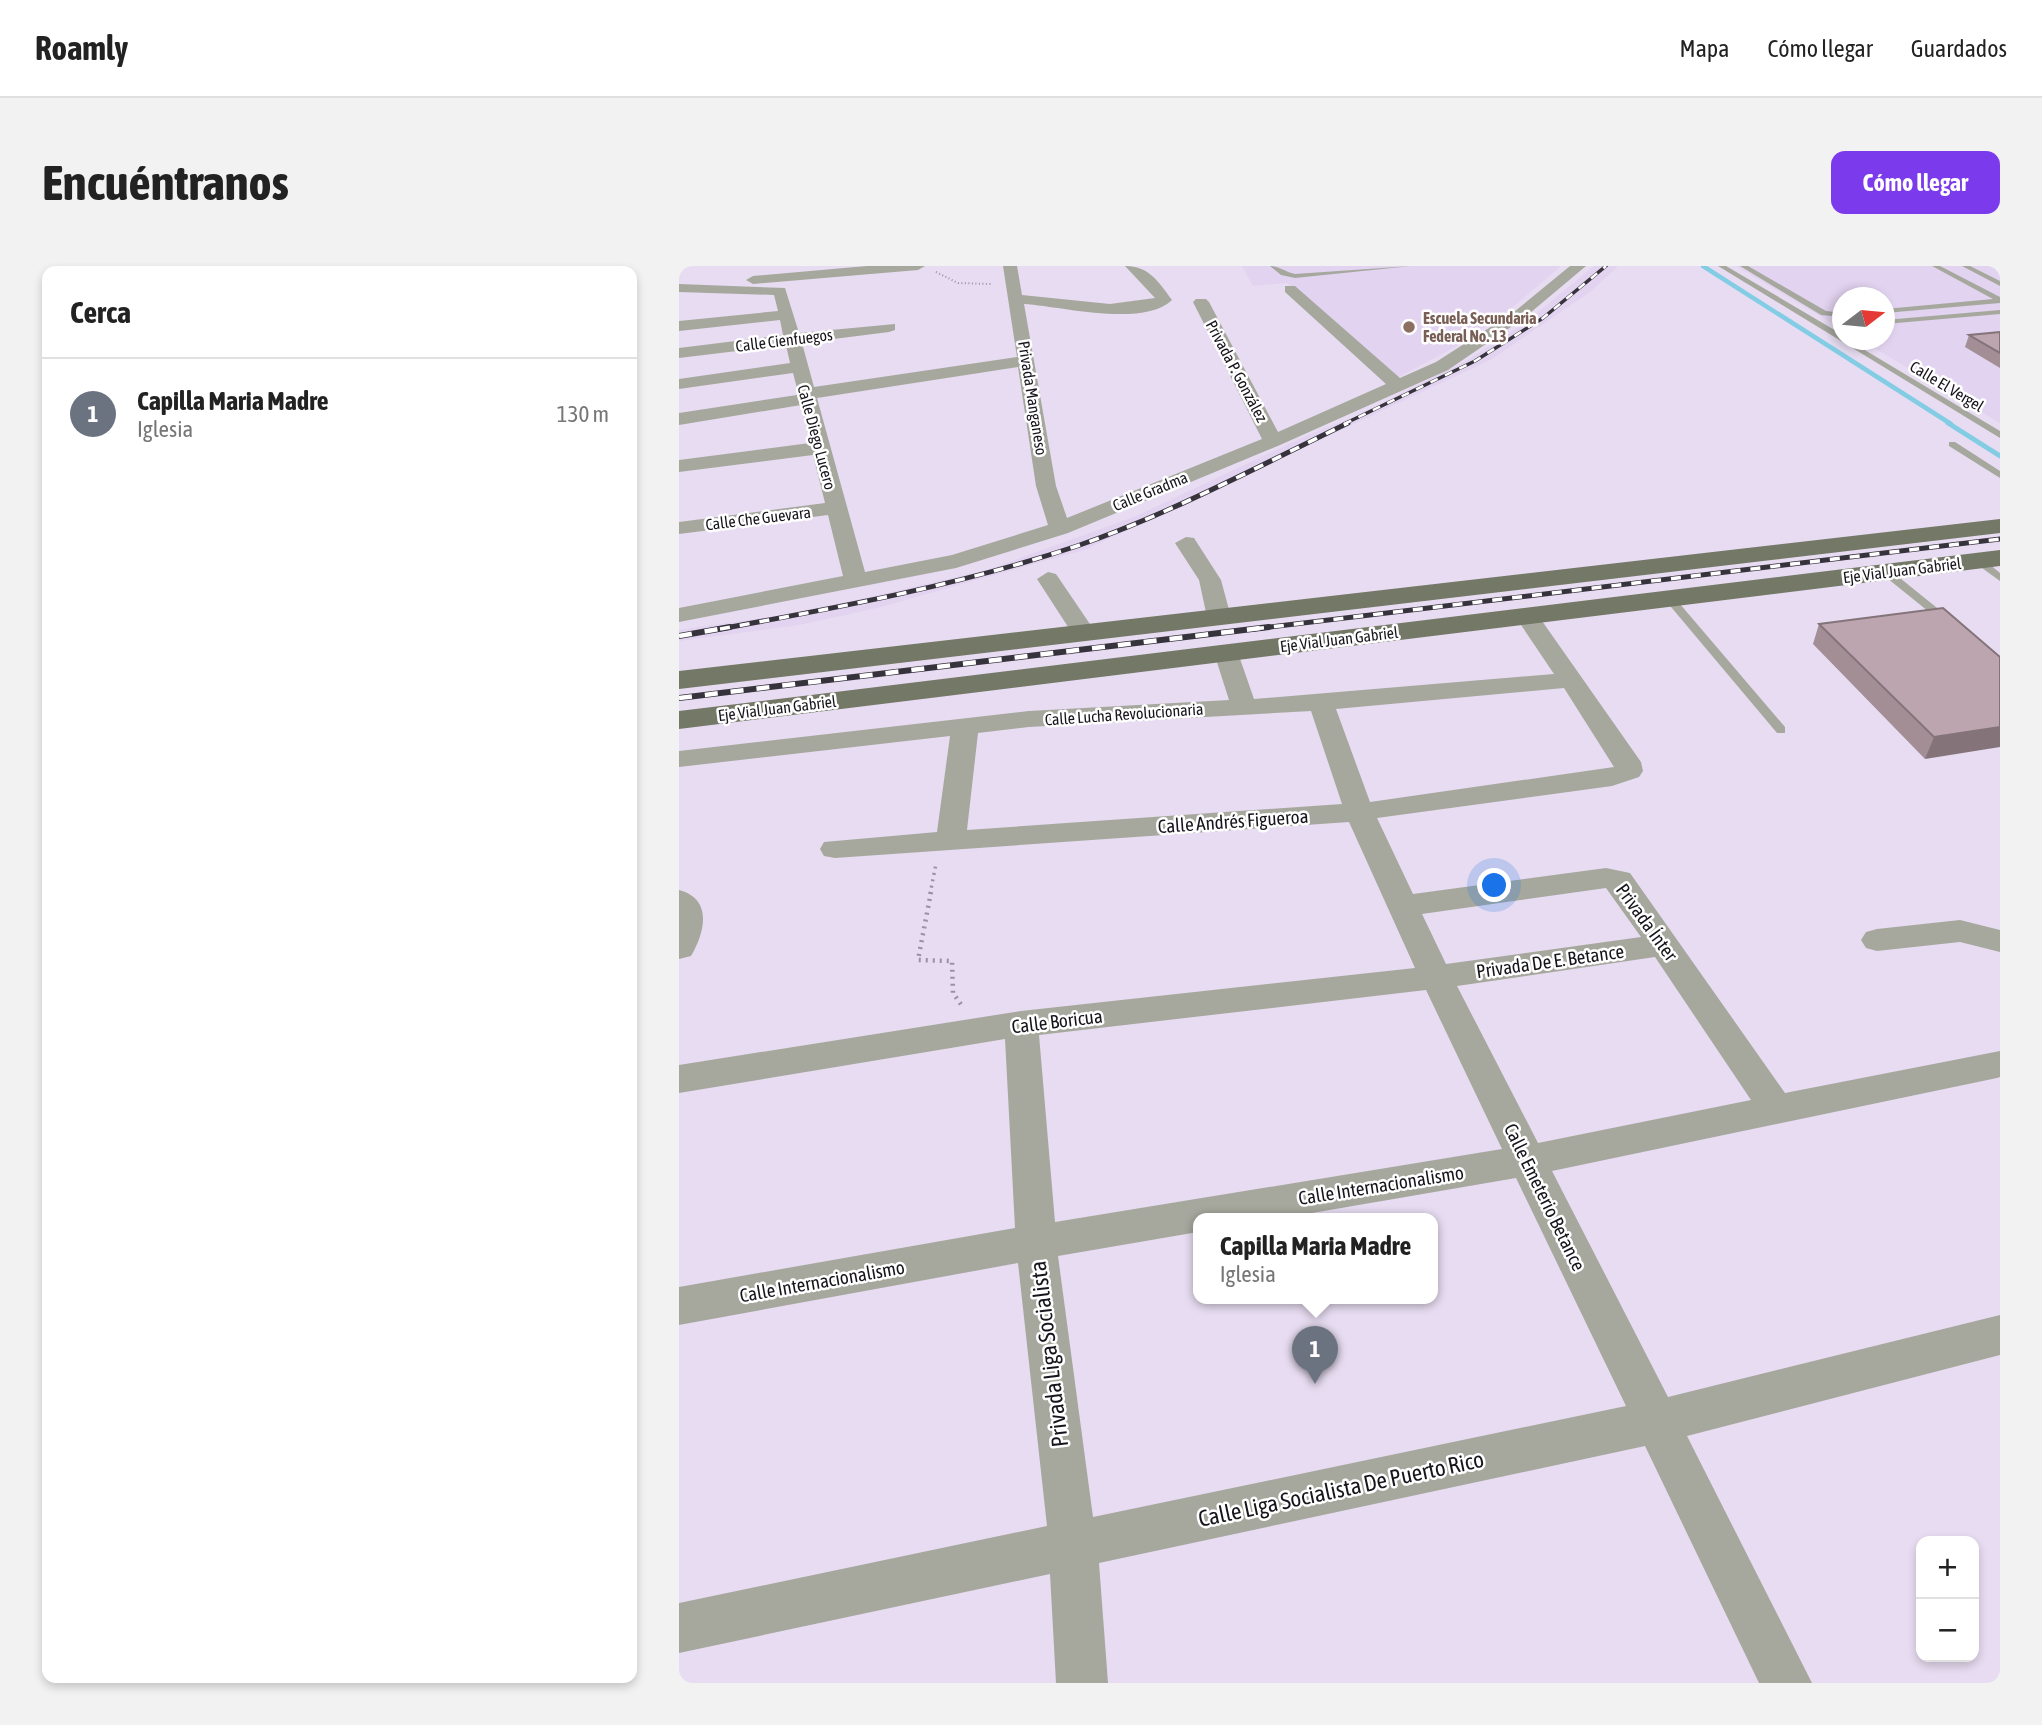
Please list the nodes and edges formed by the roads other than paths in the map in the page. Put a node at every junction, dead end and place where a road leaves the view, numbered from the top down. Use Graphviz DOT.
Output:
graph roads {
  1 [pos="918,266"];
  2 [pos="1132,266"];
  3 [pos="1273,266"];
  4 [pos="1408,266"];
  5 [pos="1579,266"];
  6 [pos="1721,266"];
  7 [pos="1743,266"];
  8 [pos="1935,266"];
  9 [pos="1965,266"];
  10 [pos="774,279"];
  11 [pos="679,282"];
  12 [pos="1014,283"];
  13 [pos="2000,284"];
  14 [pos="679,288"];
  15 [pos="1290,289"];
  16 [pos="2000,301"];
  17 [pos="1201,302"];
  18 [pos="1895,310"];
  19 [pos="2000,312"];
  20 [pos="1832,313"];
  21 [pos="785,315"];
  22 [pos="1895,321"];
  23 [pos="679,326"];
  24 [pos="889,327"];
  25 [pos="1823,327"];
  26 [pos="1832,327"];
  27 [pos="1832,332"];
  28 [pos="791,340"];
  29 [pos="1861,350"];
  30 [pos="679,354"];
  31 [pos="1026,361"];
  32 [pos="798,367"];
  33 [pos="679,384"];
  34 [pos="1398,386"];
  35 [pos="806,396"];
  36 [pos="679,419"];
  37 [pos="2000,435"];
  38 [pos="1273,441"];
  39 [pos="1952,444"];
  40 [pos="820,448"];
  41 [pos="679,466"];
  42 [pos="2000,475"];
  43 [pos="836,508"];
  44 [pos="2000,526"];
  45 [pos="679,528"];
  46 [pos="1061,528"];
  47 [pos="1185,543"];
  48 [pos="1993,566"];
  49 [pos="1885,572"];
  50 [pos="1048,579"];
  51 [pos="856,582"];
  52 [pos="1670,599"];
  53 [pos="679,615"];
  54 [pos="1527,616"];
  55 [pos="1219,617"];
  56 [pos="1959,632"];
  57 [pos="1084,633"];
  58 [pos="1226,653"];
  59 [pos="679,680"];
  60 [pos="1570,680"];
  61 [pos="1321,703"];
  62 [pos="1244,707"];
  63 [pos="679,720"];
  64 [pos="965,727"];
  65 [pos="1781,730"];
  66 [pos="679,759"];
  67 [pos="1359,813"];
  68 [pos="951,839"];
  69 [pos="835,849"];
  70 [pos="679,900"];
  71 [pos="1403,906"];
  72 [pos="1877,940"];
  73 [pos="2000,941"];
  74 [pos="1664,945"];
  75 [pos="679,948"];
  76 [pos="1436,977"];
  77 [pos="1000,1027"];
  78 [pos="1997,1064"];
  79 [pos="679,1079"];
  80 [pos="1775,1107"];
  81 [pos="1527,1161"];
  82 [pos="1212,1213"];
  83 [pos="1193,1216"];
  84 [pos="1036,1242"];
  85 [pos="679,1306"];
  86 [pos="2000,1335"];
  87 [pos="1656,1422"];
  88 [pos="1073,1545"];
  89 [pos="679,1628"];
  90 [pos="1082,1683"];
  91 [pos="1786,1683"];
  1 -- 10 [label="street"];
  2 -- 12 [label="street"];
  3 -- 4 [label="lane"];
  5 -- 34 [label="street, Calle Gradma"];
  6 -- 25 [label="lane, Calle El Vergel"];
  7 -- 20 [label="lane"];
  8 -- 16 [label="lane"];
  9 -- 13 [label="lane"];
  10 -- 11 [label="street"];
  10 -- 14 [label="street"];
  10 -- 21 [label="street, Calle Diego Lucero"];
  12 -- 31 [label="street, Privada Manganeso"];
  15 -- 34 [label="street"];
  16 -- 18 [label="lane"];
  17 -- 38 [label="street, Privada P. González"];
  19 -- 22 [label="lane"];
  21 -- 23 [label="street"];
  21 -- 28 [label="street, Calle Diego Lucero"];
  24 -- 28 [label="street, Calle Cienfuegos"];
  25 -- 26 [label="lane"];
  25 -- 27 [label="lane, Calle El Vergel"];
  28 -- 30 [label="street, Calle Cienfuegos"];
  28 -- 32 [label="street, Calle Diego Lucero"];
  29 -- 37 [label="lane, Calle El Vergel"];
  31 -- 35 [label="street"];
  31 -- 46 [label="street, Privada Manganeso"];
  32 -- 33 [label="street"];
  32 -- 35 [label="street, Calle Diego Lucero"];
  34 -- 38 [label="street, Calle Gradma"];
  35 -- 36 [label="street"];
  35 -- 40 [label="street, Calle Diego Lucero"];
  38 -- 46 [label="street, Calle Gradma"];
  39 -- 42 [label="lane"];
  40 -- 41 [label="street"];
  40 -- 43 [label="street, Calle Diego Lucero"];
  43 -- 45 [label="street, Calle Che Guevara"];
  43 -- 51 [label="street, Calle Diego Lucero"];
  44 -- 55 [label="main road, Eje Vial Juan Gabriel"];
  46 -- 51 [label="street, Calle Gradma"];
  47 -- 55 [label="street"];
  48 -- 49 [label="main road, Eje Vial Juan Gabriel"];
  49 -- 52 [label="main road, Eje Vial Juan Gabriel"];
  49 -- 56 [label="lane"];
  50 -- 57 [label="street"];
  51 -- 53 [label="street, Calle Gradma"];
  52 -- 54 [label="main road, Eje Vial Juan Gabriel"];
  52 -- 65 [label="lane"];
  54 -- 58 [label="main road, Eje Vial Juan Gabriel"];
  54 -- 60 [label="street"];
  55 -- 57 [label="main road, Eje Vial Juan Gabriel"];
  57 -- 59 [label="main road, Eje Vial Juan Gabriel"];
  58 -- 62 [label="street"];
  58 -- 63 [label="main road, Eje Vial Juan Gabriel"];
  60 -- 61 [label="street, Calle Lucha Revolucionaria"];
  60 -- 67 [label="street, Calle Andrés Figueroa"];
  61 -- 62 [label="street, Calle Lucha Revolucionaria"];
  61 -- 67 [label="street, Calle Emeterio Betance"];
  62 -- 64 [label="street, Calle Lucha Revolucionaria"];
  64 -- 66 [label="street, Calle Lucha Revolucionaria"];
  64 -- 68 [label="street"];
  67 -- 68 [label="street, Calle Andrés Figueroa"];
  67 -- 71 [label="street, Calle Emeterio Betance"];
  68 -- 69 [label="street, Calle Andrés Figueroa"];
  70 -- 75 [label="street"];
  71 -- 74 [label="street, Privada Ínter"];
  71 -- 76 [label="street, Calle Emeterio Betance"];
  72 -- 73 [label="street"];
  74 -- 76 [label="street, Privada De E. Betance"];
  74 -- 80 [label="street, Privada Ínter"];
  76 -- 77 [label="street, Calle Boricua"];
  76 -- 81 [label="street, Calle Emeterio Betance"];
  77 -- 79 [label="street, Calle Boricua"];
  77 -- 84 [label="street, Privada Liga Socialista"];
  78 -- 80 [label="street, Calle Internacionalismo"];
  80 -- 81 [label="street, Calle Internacionalismo"];
  81 -- 82 [label="street, Calle Internacionalismo"];
  81 -- 87 [label="street, Calle Emeterio Betance"];
  83 -- 84 [label="street, Calle Internacionalismo"];
  84 -- 85 [label="street, Calle Internacionalismo"];
  84 -- 88 [label="street, Privada Liga Socialista"];
  86 -- 87 [label="street, Calle Liga Socialista De Puerto Rico"];
  87 -- 88 [label="street, Calle Liga Socialista De Puerto Rico"];
  87 -- 91 [label="street, Calle Emeterio Betance"];
  88 -- 89 [label="street, Calle Liga Socialista De Puerto Rico"];
  88 -- 90 [label="street, Privada Liga Socialista"];
}
